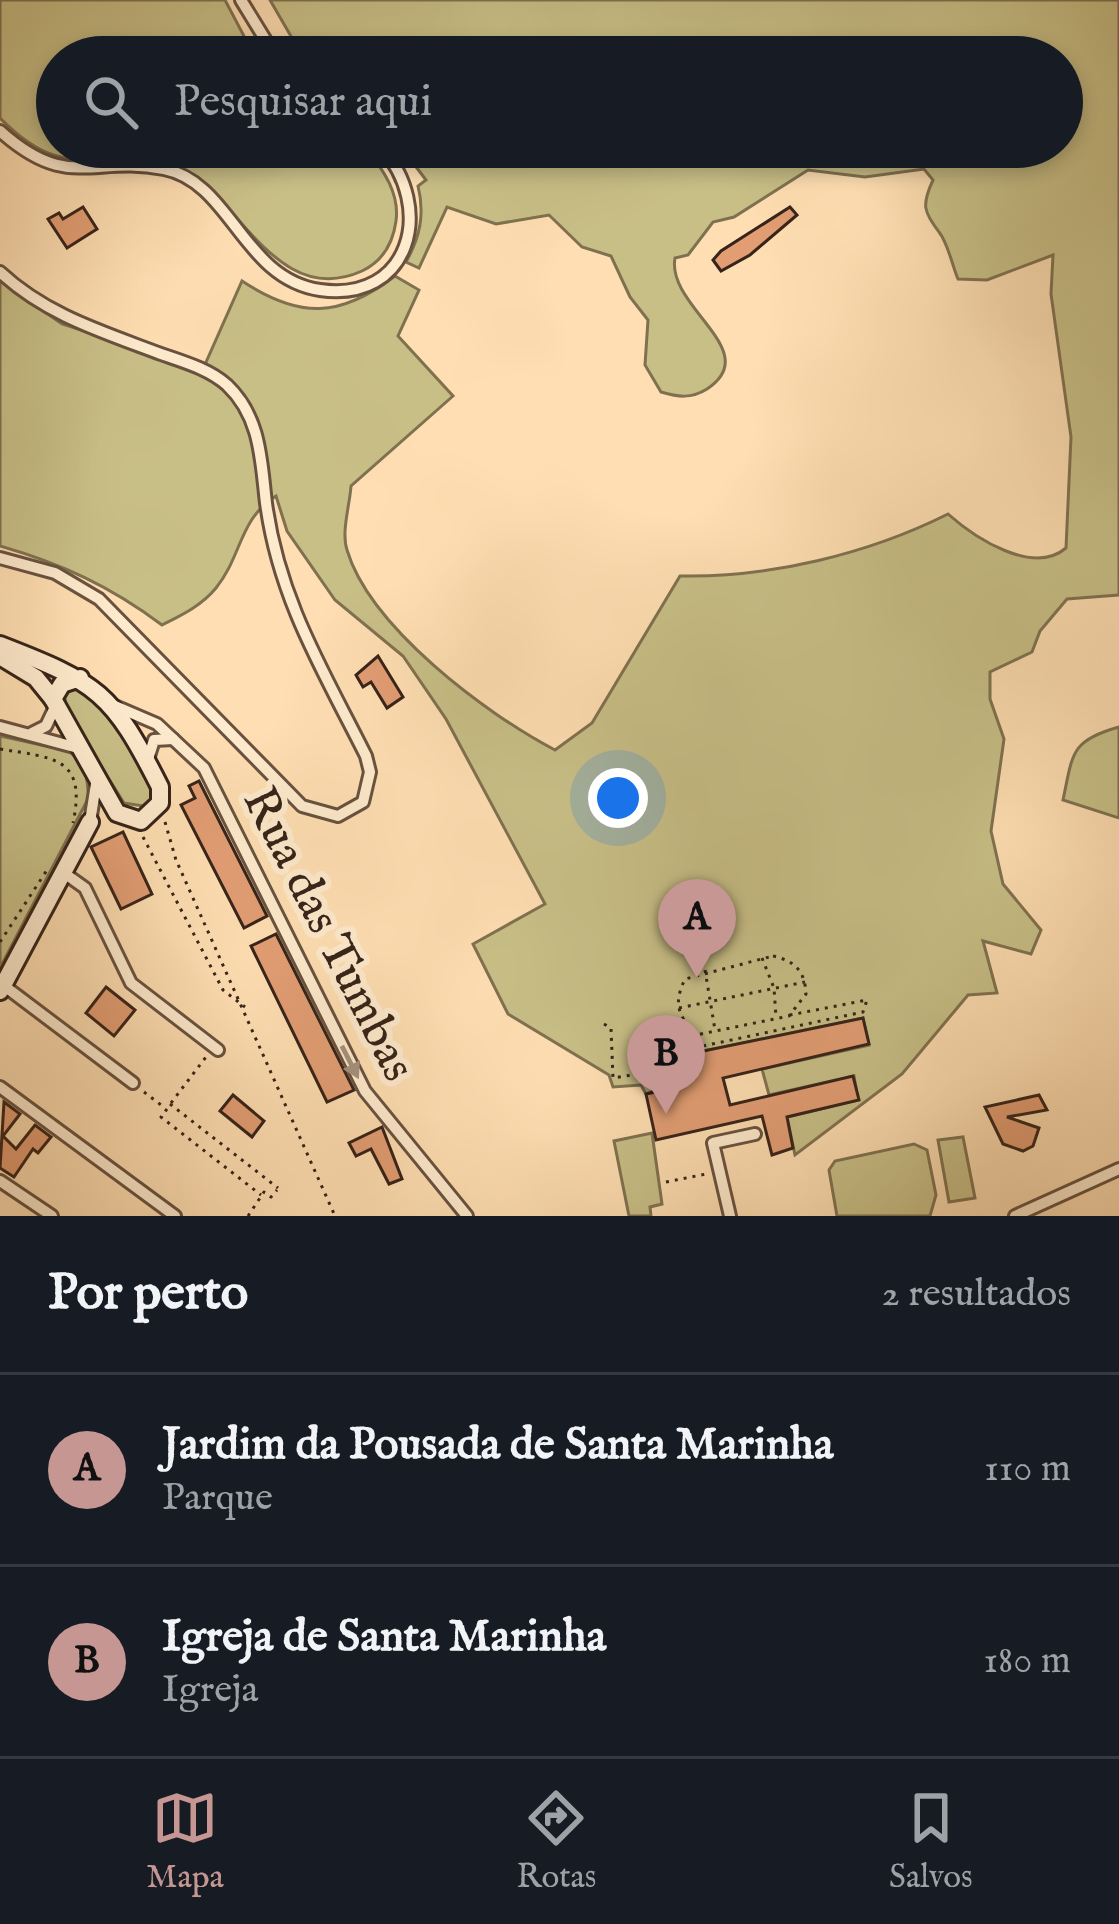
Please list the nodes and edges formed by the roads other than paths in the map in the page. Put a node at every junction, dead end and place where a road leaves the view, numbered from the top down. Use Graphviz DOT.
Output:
graph roads {
  1 [pos="241,0"];
  2 [pos="263,36"];
  3 [pos="0,131"];
  4 [pos="36,155"];
  5 [pos="62,168"];
  6 [pos="161,168"];
  7 [pos="161,168"];
  8 [pos="396,168"];
  9 [pos="0,272"];
  10 [pos="0,558"];
  11 [pos="0,645"];
  12 [pos="0,656"];
  13 [pos="80,678"];
  14 [pos="54,702"];
  15 [pos="110,703"];
  16 [pos="0,728"];
  17 [pos="32,733"];
  18 [pos="175,740"];
  19 [pos="84,751"];
  20 [pos="148,762"];
  21 [pos="95,768"];
  22 [pos="123,817"];
  23 [pos="91,822"];
  24 [pos="63,865"];
  25 [pos="2,988"];
  26 [pos="215,1049"];
  27 [pos="133,1083"];
  28 [pos="0,1087"];
  29 [pos="755,1134"];
  30 [pos="1119,1169"];
  31 [pos="0,1181"];
  32 [pos="52,1216"];
  33 [pos="175,1216"];
  34 [pos="467,1216"];
  35 [pos="730,1216"];
  36 [pos="1016,1216"];
  1 -- 2 [label="street"];
  3 -- 4 [label="street"];
  5 -- 6 [label="street"];
  7 -- 8 [label="street"];
  9 -- 10 [label="street"];
  11 -- 13 [label="street"];
  12 -- 14 [label="street"];
  13 -- 14 [label="street"];
  13 -- 15 [label="street"];
  14 -- 17 [label="street"];
  14 -- 19 [label="street"];
  15 -- 18 [label="street, Rua das Tumbas"];
  15 -- 20 [label="street"];
  16 -- 17 [label="street"];
  17 -- 19 [label="street"];
  18 -- 20 [label="street"];
  18 -- 34 [label="street, Rua das Tumbas, one-way"];
  19 -- 21 [label="street"];
  20 -- 22 [label="street"];
  21 -- 22 [label="street"];
  21 -- 23 [label="street"];
  22 -- 23 [label="street"];
  23 -- 24 [label="street"];
  24 -- 25 [label="street"];
  24 -- 26 [label="street"];
  25 -- 27 [label="street"];
  28 -- 33 [label="street"];
  29 -- 35 [label="street"];
  30 -- 36 [label="street"];
  31 -- 32 [label="street"];
}
